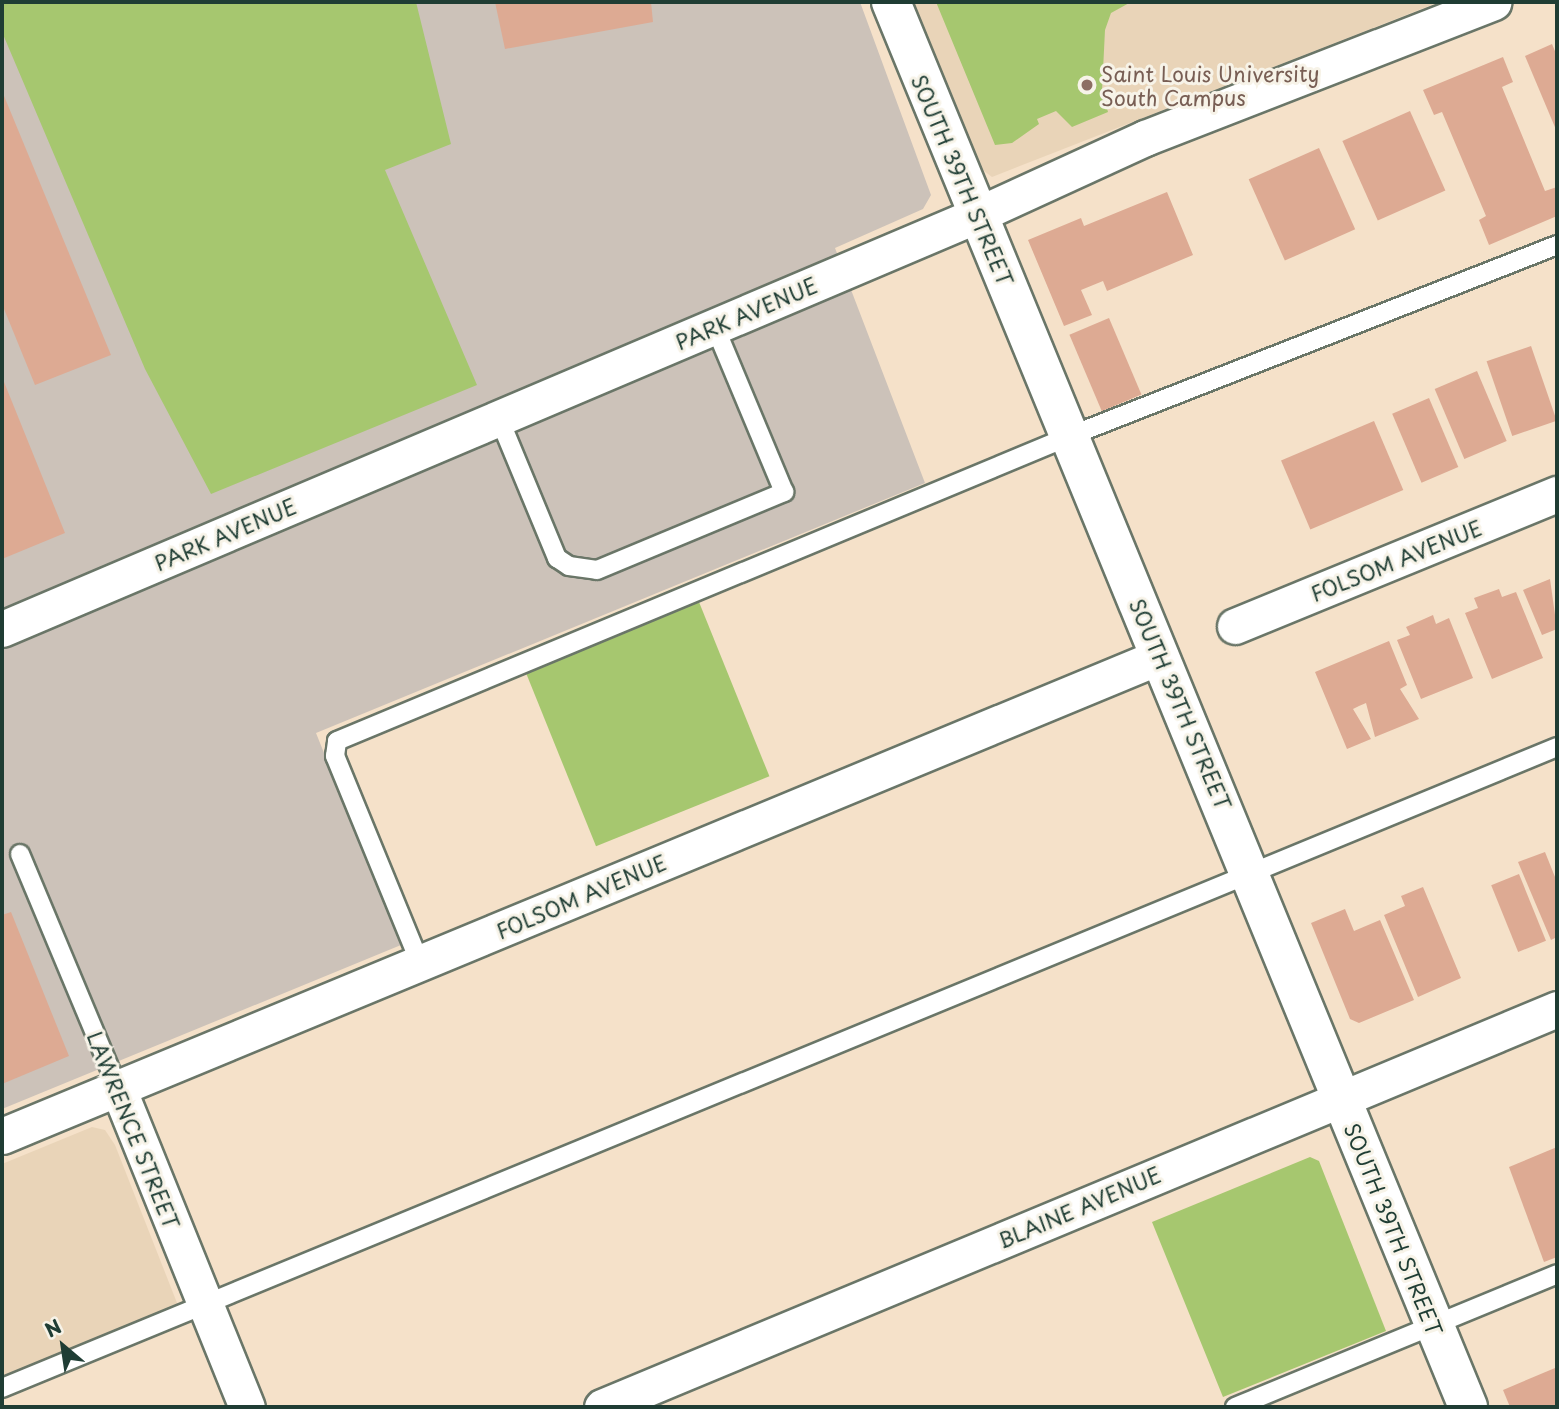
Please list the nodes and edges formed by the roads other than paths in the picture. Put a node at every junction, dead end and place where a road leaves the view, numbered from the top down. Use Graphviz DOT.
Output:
graph roads {
  1 [pos="891,2"];
  2 [pos="1493,2"];
  3 [pos="977,215"];
  4 [pos="1557,245"];
  5 [pos="715,327"];
  6 [pos="499,418"];
  7 [pos="1070,436"];
  8 [pos="1557,494"];
  9 [pos="1235,626"];
  10 [pos="2,629"];
  11 [pos="1161,656"];
  12 [pos="1557,747"];
  13 [pos="20,854"];
  14 [pos="1252,876"];
  15 [pos="420,963"];
  16 [pos="1557,1009"];
  17 [pos="118,1088"];
  18 [pos="1340,1098"];
  19 [pos="2,1136"];
  20 [pos="1557,1274"];
  21 [pos="204,1304"];
  22 [pos="1434,1325"];
  23 [pos="2,1388"];
  24 [pos="247,1407"];
  25 [pos="602,1407"];
  26 [pos="1236,1407"];
  27 [pos="1468,1407"];
  1 -- 3 [label="street, SOUTH 39TH STREET"];
  2 -- 3 [label="street, PARK AVENUE"];
  3 -- 5 [label="street, PARK AVENUE"];
  3 -- 7 [label="street, SOUTH 39TH STREET"];
  4 -- 7 [label="lane"];
  5 -- 6 [label="street, PARK AVENUE"];
  5 -- 6 [label="lane"];
  6 -- 10 [label="street, PARK AVENUE"];
  7 -- 11 [label="street, SOUTH 39TH STREET"];
  7 -- 15 [label="lane"];
  8 -- 9 [label="street, FOLSOM AVENUE"];
  11 -- 14 [label="street, SOUTH 39TH STREET"];
  11 -- 15 [label="street, FOLSOM AVENUE"];
  12 -- 14 [label="lane"];
  13 -- 17 [label="lane, LAWRENCE STREET"];
  14 -- 18 [label="street, SOUTH 39TH STREET"];
  14 -- 21 [label="lane"];
  15 -- 17 [label="street, FOLSOM AVENUE"];
  16 -- 18 [label="street, BLAINE AVENUE"];
  17 -- 19 [label="street, FOLSOM AVENUE"];
  17 -- 21 [label="street, LAWRENCE STREET"];
  18 -- 22 [label="street, SOUTH 39TH STREET"];
  18 -- 25 [label="street, BLAINE AVENUE"];
  20 -- 22 [label="lane"];
  21 -- 23 [label="lane"];
  21 -- 24 [label="street, LAWRENCE STREET"];
  22 -- 26 [label="lane"];
  22 -- 27 [label="street, SOUTH 39TH STREET"];
}
